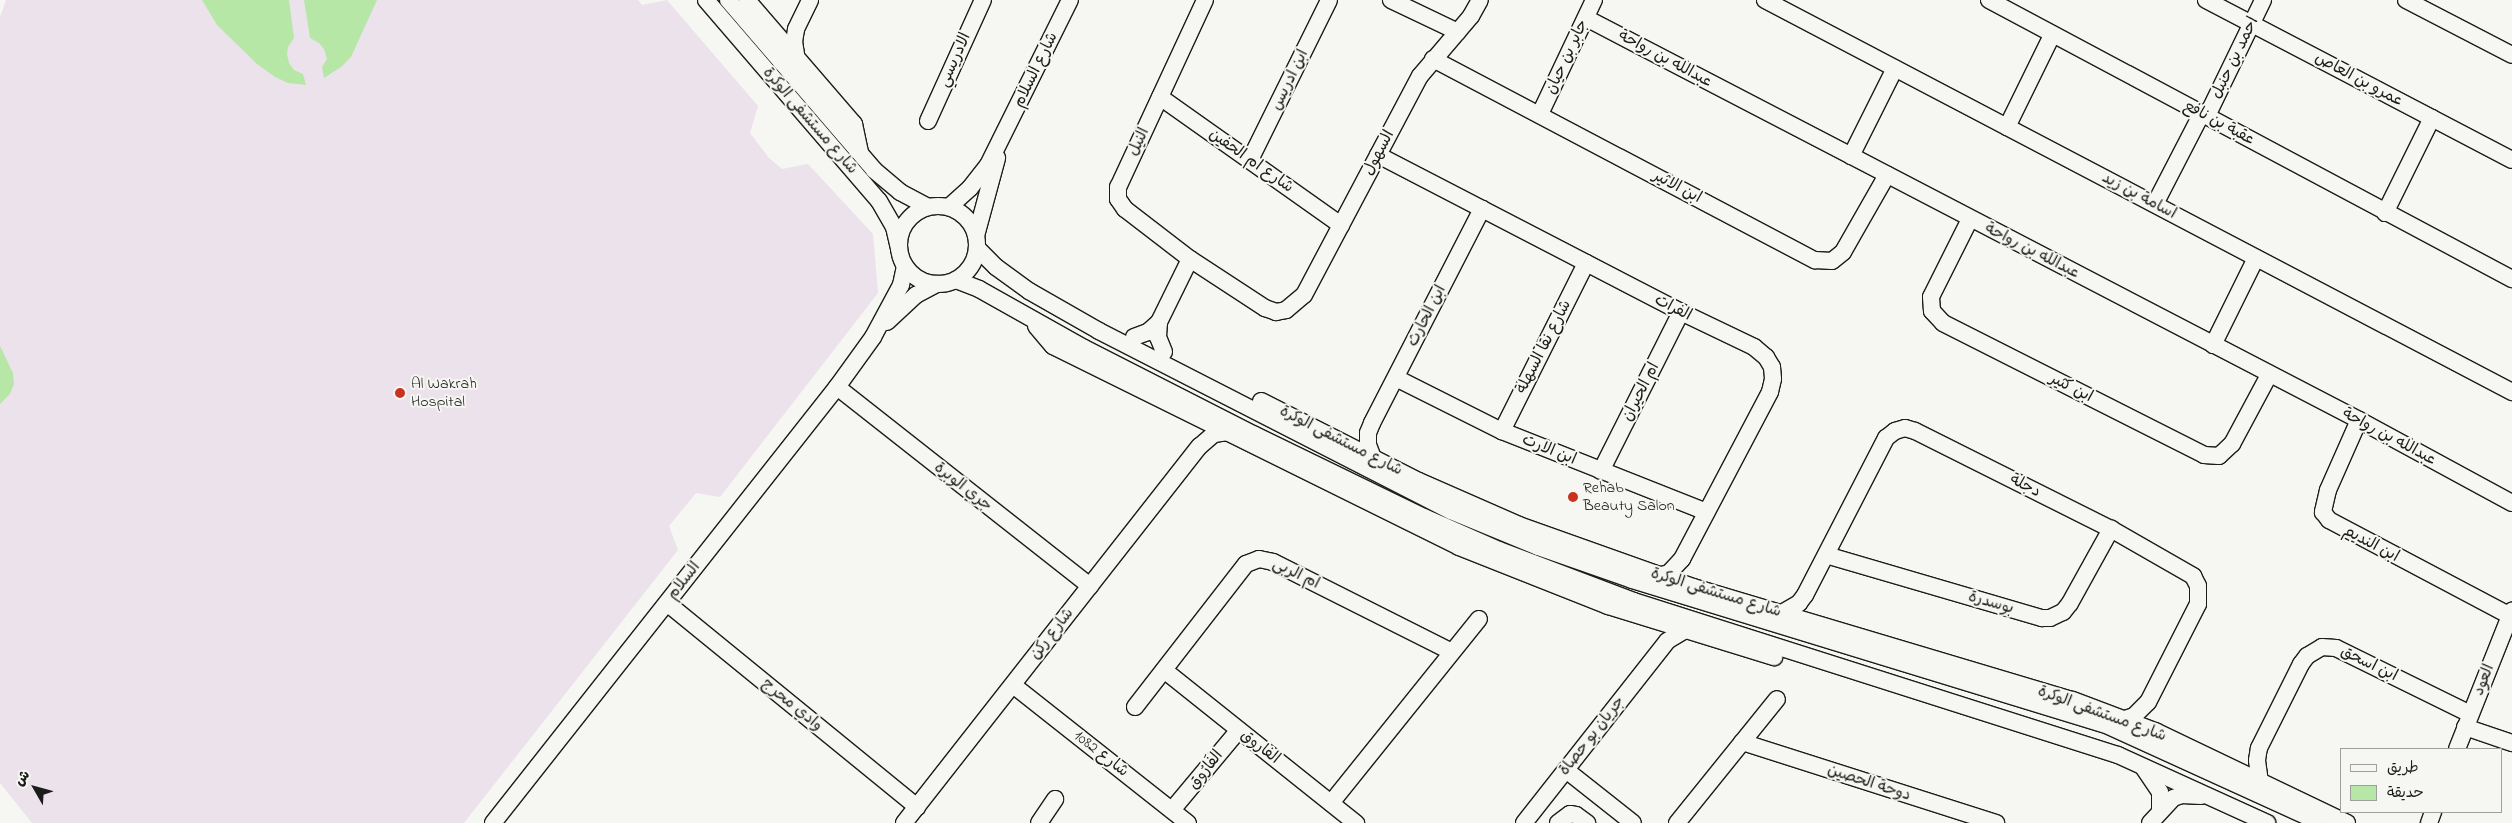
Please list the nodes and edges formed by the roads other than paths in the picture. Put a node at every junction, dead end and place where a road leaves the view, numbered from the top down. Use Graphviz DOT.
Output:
graph roads {
  1 [pos="706,0"];
  2 [pos="728,0"];
  3 [pos="747,0"];
  4 [pos="810,0"];
  5 [pos="983,0"];
  6 [pos="1070,0"];
  7 [pos="1205,0"];
  8 [pos="1329,0"];
  9 [pos="1392,0"];
  10 [pos="1480,0"];
  11 [pos="1594,0"];
  12 [pos="1765,0"];
  13 [pos="1989,0"];
  14 [pos="2206,0"];
  15 [pos="2263,0"];
  16 [pos="2406,0"];
  17 [pos="802,17"];
  18 [pos="1586,18"];
  19 [pos="765,22"];
  20 [pos="2252,24"];
  21 [pos="1458,32"];
  22 [pos="2052,35"];
  23 [pos="796,54"];
  24 [pos="2512,55"];
  25 [pos="1433,59"];
  26 [pos="1895,68"];
  27 [pos="1160,97"];
  28 [pos="1540,114"];
  29 [pos="2205,114"];
  30 [pos="2432,118"];
  31 [pos="928,121"];
  32 [pos="2007,127"];
  33 [pos="1002,141"];
  34 [pos="861,155"];
  35 [pos="1378,155"];
  36 [pos="1851,156"];
  37 [pos="1250,160"];
  38 [pos="2512,160"];
  39 [pos="1887,174"];
  40 [pos="2155,204"];
  41 [pos="928,207"];
  42 [pos="949,207"];
  43 [pos="1482,209"];
  44 [pos="2385,213"];
  45 [pos="1970,219"];
  46 [pos="1341,225"];
  47 [pos="977,242"];
  48 [pos="899,249"];
  49 [pos="2256,258"];
  50 [pos="1190,259"];
  51 [pos="1586,262"];
  52 [pos="905,266"];
  53 [pos="2512,279"];
  54 [pos="956,280"];
  55 [pos="937,284"];
  56 [pos="1286,310"];
  57 [pos="1682,312"];
  58 [pos="1032,319"];
  59 [pos="1159,322"];
  60 [pos="1099,331"];
  61 [pos="873,336"];
  62 [pos="1134,337"];
  63 [pos="2212,345"];
  64 [pos="1164,352"];
  65 [pos="2269,375"];
  66 [pos="1396,378"];
  67 [pos="837,387"];
  68 [pos="2512,392"];
  69 [pos="1197,418"];
  70 [pos="2359,420"];
  71 [pos="1372,422"];
  72 [pos="1223,431"];
  73 [pos="1502,431"];
  74 [pos="1254,434"];
  75 [pos="1346,443"];
  76 [pos="1200,446"];
  77 [pos="1371,456"];
  78 [pos="1601,471"];
  79 [pos="1382,475"];
  80 [pos="2512,503"];
  81 [pos="1708,512"];
  82 [pos="2111,529"];
  83 [pos="1826,554"];
  84 [pos="1682,560"];
  85 [pos="1659,576"];
  86 [pos="1632,580"];
  87 [pos="1090,586"];
  88 [pos="1693,588"];
  89 [pos="1805,594"];
  90 [pos="1634,601"];
  91 [pos="667,602"];
  92 [pos="1782,613"];
  93 [pos="2511,613"];
  94 [pos="1479,619"];
  95 [pos="1653,621"];
  96 [pos="1815,623"];
  97 [pos="1685,630"];
  98 [pos="1661,649"];
  99 [pos="1452,652"];
  100 [pos="1164,670"];
  101 [pos="1013,685"];
  102 [pos="1777,700"];
  103 [pos="2148,702"];
  104 [pos="1135,707"];
  105 [pos="2125,720"];
  106 [pos="2468,721"];
  107 [pos="2104,724"];
  108 [pos="1239,730"];
  109 [pos="2155,731"];
  110 [pos="1742,742"];
  111 [pos="2512,744"];
  112 [pos="2259,748"];
  113 [pos="2457,748"];
  114 [pos="2172,754"];
  115 [pos="2142,765"];
  116 [pos="2228,767"];
  117 [pos="1566,770"];
  118 [pos="2154,782"];
  119 [pos="2260,782"];
  120 [pos="2182,795"];
  121 [pos="2211,797"];
  122 [pos="1055,799"];
  123 [pos="1331,803"];
  124 [pos="917,806"];
  125 [pos="1172,810"];
  126 [pos="2155,817"];
  127 [pos="493,823"];
  128 [pos="904,823"];
  129 [pos="1039,823"];
  130 [pos="1188,823"];
  131 [pos="1356,823"];
  132 [pos="1524,823"];
  133 [pos="1558,823"];
  134 [pos="1587,823"];
  135 [pos="1633,823"];
  136 [pos="1677,823"];
  137 [pos="1996,823"];
  138 [pos="2244,823"];
  139 [pos="2267,823"];
  140 [pos="2321,823"];
  141 [pos="2347,823"];
  1 -- 48 [label="street, شارع مستشفى الوكرة"];
  2 -- 34 [label="street, شارع مستشفى الوكرة"];
  3 -- 19 [label="street, شارع مستشفى الوكرة"];
  4 -- 17 [label="street"];
  5 -- 31 [label="street, الادريسي"];
  6 -- 33 [label="street, شارع السلام"];
  7 -- 27 [label="street, النيل"];
  8 -- 37 [label="street, ابن ادريس"];
  9 -- 21 [label="street"];
  10 -- 21 [label="street, السهول"];
  11 -- 18 [label="street, جابر بن حيان"];
  12 -- 26 [label="street, اسامة بن زيد"];
  13 -- 22 [label="street, عقبة بن نافع"];
  14 -- 20 [label="street, عمرو بن العاص"];
  15 -- 20 [label="street, احمد بن حنبل"];
  16 -- 24 [label="street"];
  17 -- 19 [label="street"];
  17 -- 23 [label="street"];
  18 -- 28 [label="street, جابر بن حيان"];
  18 -- 36 [label="street, عبدالله بن رواحة"];
  19 -- 23 [label="street, شارع مستشفى الوكرة"];
  20 -- 29 [label="street, احمد بن حنبل"];
  20 -- 30 [label="street, عمرو بن العاص"];
  21 -- 25 [label="street, السهول"];
  22 -- 29 [label="street, عقبة بن نافع"];
  22 -- 32 [label="street"];
  23 -- 34 [label="street, شارع مستشفى الوكرة"];
  25 -- 28 [label="street, ابن الاثير"];
  25 -- 35 [label="street, السهول"];
  26 -- 32 [label="street, اسامة بن زيد"];
  26 -- 36 [label="street"];
  27 -- 37 [label="street, شارع ام الحفين"];
  27 -- 50 [label="street, النيل"];
  28 -- 39 [label="street, ابن الاثير"];
  29 -- 40 [label="street, احمد بن حنبل"];
  29 -- 44 [label="street, عقبة بن نافع"];
  30 -- 38 [label="street, عمرو بن العاص"];
  30 -- 44 [label="street"];
  32 -- 40 [label="street, اسامة بن زيد"];
  33 -- 42 [label="street, شارع السلام"];
  33 -- 47 [label="street, شارع السلام"];
  34 -- 41 [label="street, شارع مستشفى الوكرة"];
  35 -- 43 [label="street, الفرات"];
  35 -- 46 [label="street, السهول"];
  36 -- 39 [label="street, عبدالله بن رواحة"];
  37 -- 46 [label="street, شارع ام الحفين"];
  39 -- 45 [label="street, عبدالله بن رواحة"];
  40 -- 49 [label="street, اسامة بن زيد"];
  41 -- 42 [label="street"];
  41 -- 48 [label="street"];
  42 -- 47 [label="street"];
  43 -- 51 [label="street, الفرات"];
  43 -- 66 [label="street, ابن الحارث"];
  44 -- 53 [label="street, عقبة بن نافع"];
  45 -- 63 [label="street, عبدالله بن رواحة"];
  45 -- 65 [label="street, ابن كثير"];
  46 -- 56 [label="street, السهول"];
  47 -- 54 [label="street"];
  47 -- 60 [label="street, شارع مستشفى الوكرة"];
  48 -- 52 [label="street"];
  49 -- 63 [label="street"];
  49 -- 68 [label="street, اسامة بن زيد"];
  50 -- 56 [label="street, النيل"];
  50 -- 59 [label="street"];
  51 -- 57 [label="street, الفرات"];
  51 -- 73 [label="street, شارع نقا السهلة"];
  52 -- 55 [label="street"];
  52 -- 61 [label="street, السلام"];
  54 -- 55 [label="street"];
  54 -- 58 [label="street, شارع مستشفى الوكرة"];
  55 -- 61 [label="street, السلام"];
  57 -- 78 [label="street, ام الحيران"];
  57 -- 81 [label="street, الفرات"];
  58 -- 69 [label="street, شارع مستشفى الوكرة"];
  58 -- 74 [label="street, شارع مستشفى الوكرة"];
  59 -- 62 [label="street"];
  59 -- 64 [label="street"];
  60 -- 62 [label="street, شارع مستشفى الوكرة"];
  60 -- 79 [label="street, شارع مستشفى الوكرة"];
  61 -- 67 [label="street, السلام"];
  62 -- 64 [label="street, شارع مستشفى الوكرة"];
  63 -- 65 [label="street, عبدالله بن رواحة"];
  64 -- 75 [label="street, شارع مستشفى الوكرة"];
  65 -- 70 [label="street, عبدالله بن رواحة"];
  66 -- 71 [label="street, ابن الحارث"];
  66 -- 73 [label="street, ابن الارت"];
  67 -- 87 [label="street, جري الوبرة"];
  67 -- 91 [label="street, السلام"];
  69 -- 72 [label="street, شارع مستشفى الوكرة"];
  69 -- 76 [label="street"];
  70 -- 80 [label="street, عبدالله بن رواحة"];
  70 -- 93 [label="street, ابن النديم"];
  71 -- 75 [label="street, ابن الحارث"];
  71 -- 77 [label="street, ابن الحارث"];
  72 -- 74 [label="street, شارع مستشفى الوكرة"];
  72 -- 76 [label="street, شارع ركن"];
  72 -- 95 [label="street, شارع مستشفى الوكرة"];
  73 -- 78 [label="street, ابن الارت"];
  74 -- 90 [label="street, شارع مستشفى الوكرة"];
  75 -- 77 [label="street, شارع مستشفى الوكرة"];
  76 -- 87 [label="street, شارع ركن"];
  77 -- 79 [label="street, ابن الحارث"];
  77 -- 85 [label="street, شارع مستشفى الوكرة"];
  78 -- 81 [label="street, ابن الارت"];
  79 -- 86 [label="street, شارع مستشفى الوكرة"];
  81 -- 84 [label="street, الفرات"];
  82 -- 83 [label="street, بوسدرة"];
  82 -- 83 [label="street, دجلة"];
  82 -- 103 [label="street, دجلة"];
  83 -- 89 [label="street, دجلة"];
  84 -- 85 [label="street, الفرات"];
  84 -- 88 [label="street"];
  85 -- 86 [label="street, الفرات"];
  85 -- 88 [label="street, شارع مستشفى الوكرة"];
  86 -- 107 [label="street, شارع مستشفى الوكرة"];
  87 -- 101 [label="street, شارع ركن"];
  88 -- 92 [label="street, شارع مستشفى الوكرة"];
  89 -- 92 [label="street, دجلة"];
  89 -- 96 [label="street"];
  90 -- 95 [label="street"];
  90 -- 115 [label="street, شارع مستشفى الوكرة"];
  91 -- 124 [label="street, وادي محرج"];
  91 -- 127 [label="street, السلام"];
  92 -- 96 [label="street, شارع مستشفى الوكرة"];
  93 -- 106 [label="street, العود"];
  94 -- 99 [label="street"];
  95 -- 97 [label="street, شارع مستشفى الوكرة"];
  95 -- 98 [label="street"];
  96 -- 105 [label="street, شارع مستشفى الوكرة"];
  97 -- 98 [label="street, جريان بو حصاة"];
  97 -- 118 [label="street, شارع مستشفى الوكرة"];
  98 -- 117 [label="street, جريان بو حصاة"];
  99 -- 100 [label="street, ام الربى"];
  99 -- 123 [label="street"];
  100 -- 104 [label="street, ام الربى"];
  100 -- 108 [label="street, الفاروق"];
  101 -- 124 [label="street, شارع ركن"];
  101 -- 125 [label="street, شارع 1082"];
  102 -- 110 [label="street"];
  103 -- 105 [label="street, دجلة"];
  103 -- 109 [label="street"];
  105 -- 107 [label="street, دجلة"];
  105 -- 109 [label="street, شارع مستشفى الوكرة"];
  106 -- 111 [label="street, ابن اسحق"];
  106 -- 112 [label="street, ابن اسحق"];
  106 -- 113 [label="street, العود"];
  107 -- 114 [label="street, شارع مستشفى الوكرة"];
  108 -- 123 [label="street, الفاروق"];
  108 -- 125 [label="street, الفَارُوق"];
  109 -- 114 [label="street"];
  109 -- 116 [label="street, شارع مستشفى الوكرة"];
  110 -- 136 [label="street"];
  110 -- 137 [label="street, دوحة الحصين"];
  112 -- 116 [label="street, ابن اسحق"];
  112 -- 119 [label="street, ابن اسحق"];
  114 -- 140 [label="street, شارع مستشفى الوكرة"];
  115 -- 118 [label="street"];
  115 -- 121 [label="street, شارع مستشفى الوكرة"];
  116 -- 119 [label="street, شارع مستشفى الوكرة"];
  117 -- 132 [label="street, جريان بو حصاة"];
  117 -- 135 [label="street"];
  118 -- 120 [label="street, شارع مستشفى الوكرة"];
  118 -- 126 [label="street"];
  119 -- 141 [label="street, شارع مستشفى الوكرة"];
  120 -- 121 [label="street"];
  120 -- 126 [label="street"];
  120 -- 138 [label="street, شارع مستشفى الوكرة"];
  121 -- 139 [label="street, شارع مستشفى الوكرة"];
  122 -- 129 [label="street"];
  123 -- 131 [label="street, الفاروق"];
  124 -- 128 [label="street, شارع ركن"];
  125 -- 130 [label="street, شارع 1082"];
  133 -- 134 [label="street"];
}
